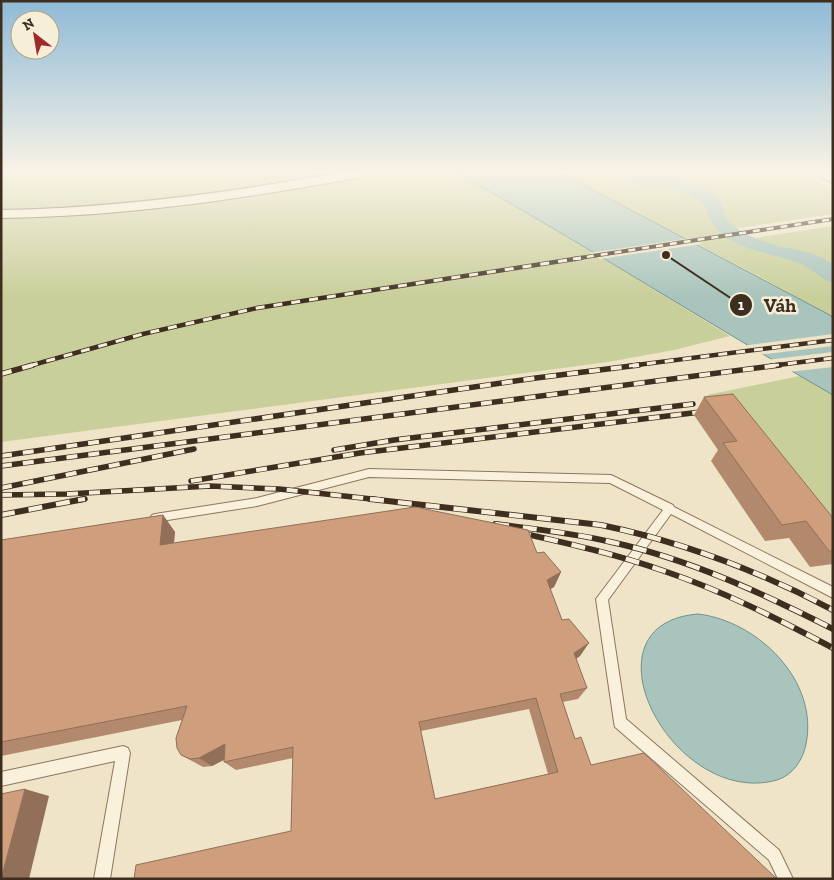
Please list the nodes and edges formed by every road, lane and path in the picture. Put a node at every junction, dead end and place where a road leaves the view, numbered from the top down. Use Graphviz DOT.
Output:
graph roads {
  1 [pos="163,214"];
  2 [pos="1,223"];
  3 [pos="670,508"];
  4 [pos="149,519"];
  5 [pos="833,593"];
  6 [pos="1,779"];
  7 [pos="102,879"];
  8 [pos="786,879"];
  1 -- 2 [label="main road"];
  3 -- 4 [label="lane"];
  3 -- 5 [label="lane"];
  3 -- 8 [label="lane"];
  6 -- 7 [label="lane"];
}
